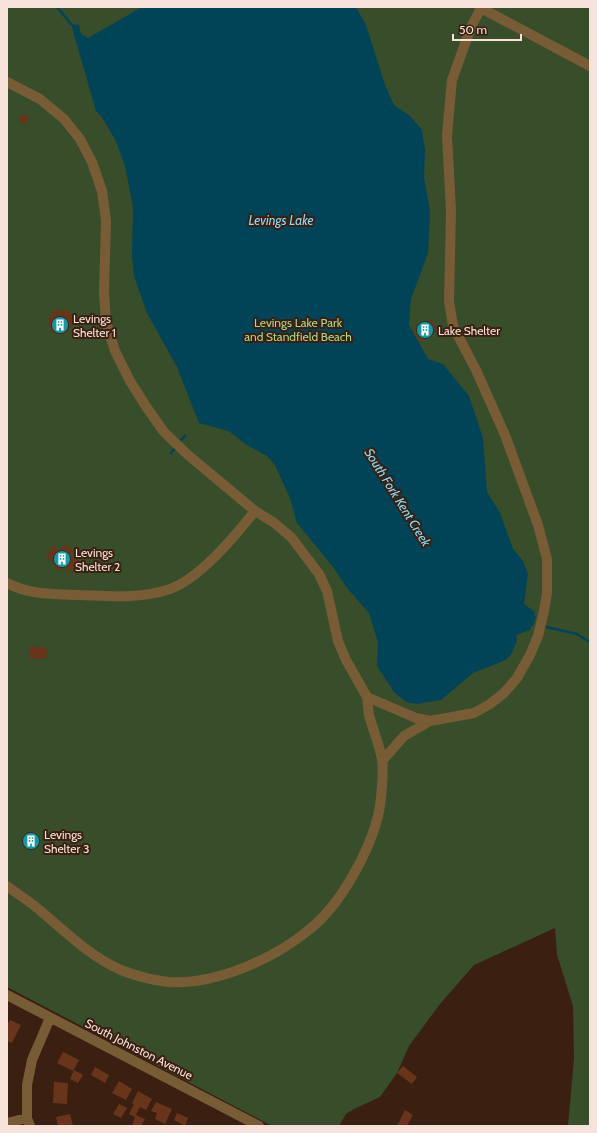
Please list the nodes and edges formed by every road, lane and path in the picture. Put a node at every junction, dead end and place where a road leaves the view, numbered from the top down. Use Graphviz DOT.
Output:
graph roads {
  1 [pos="480,7"];
  2 [pos="590,66"];
  3 [pos="7,82"];
  4 [pos="255,511"];
  5 [pos="7,583"];
  6 [pos="368,697"];
  7 [pos="430,721"];
  8 [pos="382,761"];
  9 [pos="7,886"];
  10 [pos="7,995"];
  11 [pos="50,1018"];
  12 [pos="28,1122"];
  13 [pos="7,1123"];
  14 [pos="259,1126"];
  1 -- 2 [label="street"];
  1 -- 7 [label="street"];
  3 -- 4 [label="street"];
  4 -- 5 [label="street"];
  4 -- 6 [label="street"];
  6 -- 7 [label="street"];
  6 -- 8 [label="street"];
  7 -- 8 [label="street"];
  8 -- 9 [label="street"];
  10 -- 11 [label="street, South Johnston Avenue"];
  11 -- 12 [label="street"];
  11 -- 14 [label="street, South Johnston Avenue"];
  12 -- 13 [label="street"];
}
